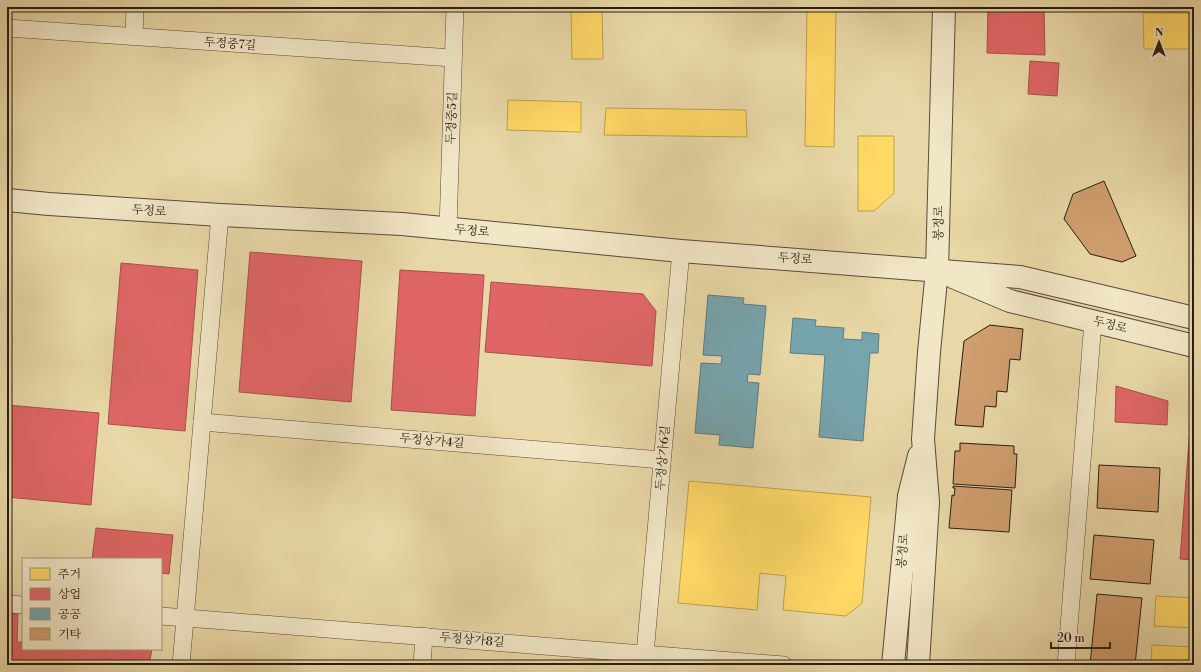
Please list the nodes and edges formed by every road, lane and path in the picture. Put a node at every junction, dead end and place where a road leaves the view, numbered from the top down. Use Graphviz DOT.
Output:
graph roads {
  1 [pos="135,7"];
  2 [pos="455,7"];
  3 [pos="944,7"];
  4 [pos="7,28"];
  5 [pos="134,37"];
  6 [pos="453,58"];
  7 [pos="7,200"];
  8 [pos="220,215"];
  9 [pos="448,229"];
  10 [pos="682,251"];
  11 [pos="938,270"];
  12 [pos="1194,318"];
  13 [pos="1093,321"];
  14 [pos="1194,346"];
  15 [pos="202,422"];
  16 [pos="923,439"];
  17 [pos="662,460"];
  18 [pos="7,604"];
  19 [pos="22,605"];
  20 [pos="162,616"];
  21 [pos="185,618"];
  22 [pos="424,636"];
  23 [pos="644,660"];
  24 [pos="181,665"];
  25 [pos="422,665"];
  26 [pos="784,665"];
  27 [pos="893,665"];
  28 [pos="918,665"];
  29 [pos="1066,665"];
  1 -- 5 [label="street"];
  2 -- 6 [label="street, 두정중5길"];
  3 -- 11 [label="street, 봉정로"];
  4 -- 5 [label="street, 두정중7길"];
  5 -- 6 [label="street, 두정중7길"];
  6 -- 9 [label="street, 두정중5길"];
  7 -- 8 [label="street, 두정로"];
  8 -- 9 [label="street, 두정로"];
  8 -- 15 [label="street"];
  9 -- 10 [label="street, 두정로"];
  10 -- 11 [label="street, 두정로"];
  10 -- 17 [label="street, 두정상가6길"];
  11 -- 12 [label="street, 두정로"];
  11 -- 13 [label="street, 두정로"];
  11 -- 16 [label="street, 봉정로"];
  13 -- 14 [label="street, 두정로"];
  13 -- 29 [label="street"];
  15 -- 17 [label="street, 두정상가4길"];
  15 -- 21 [label="street"];
  16 -- 27 [label="street, 봉정로"];
  16 -- 28 [label="street, 봉정로"];
  17 -- 23 [label="street, 두정상가6길"];
  18 -- 19 [label="street"];
  20 -- 21 [label="street, 두정상가8길"];
  21 -- 22 [label="street, 두정상가8길"];
  21 -- 24 [label="street"];
  22 -- 23 [label="street, 두정상가8길"];
  22 -- 25 [label="street"];
  23 -- 26 [label="street, 두정상가8길"];
}
